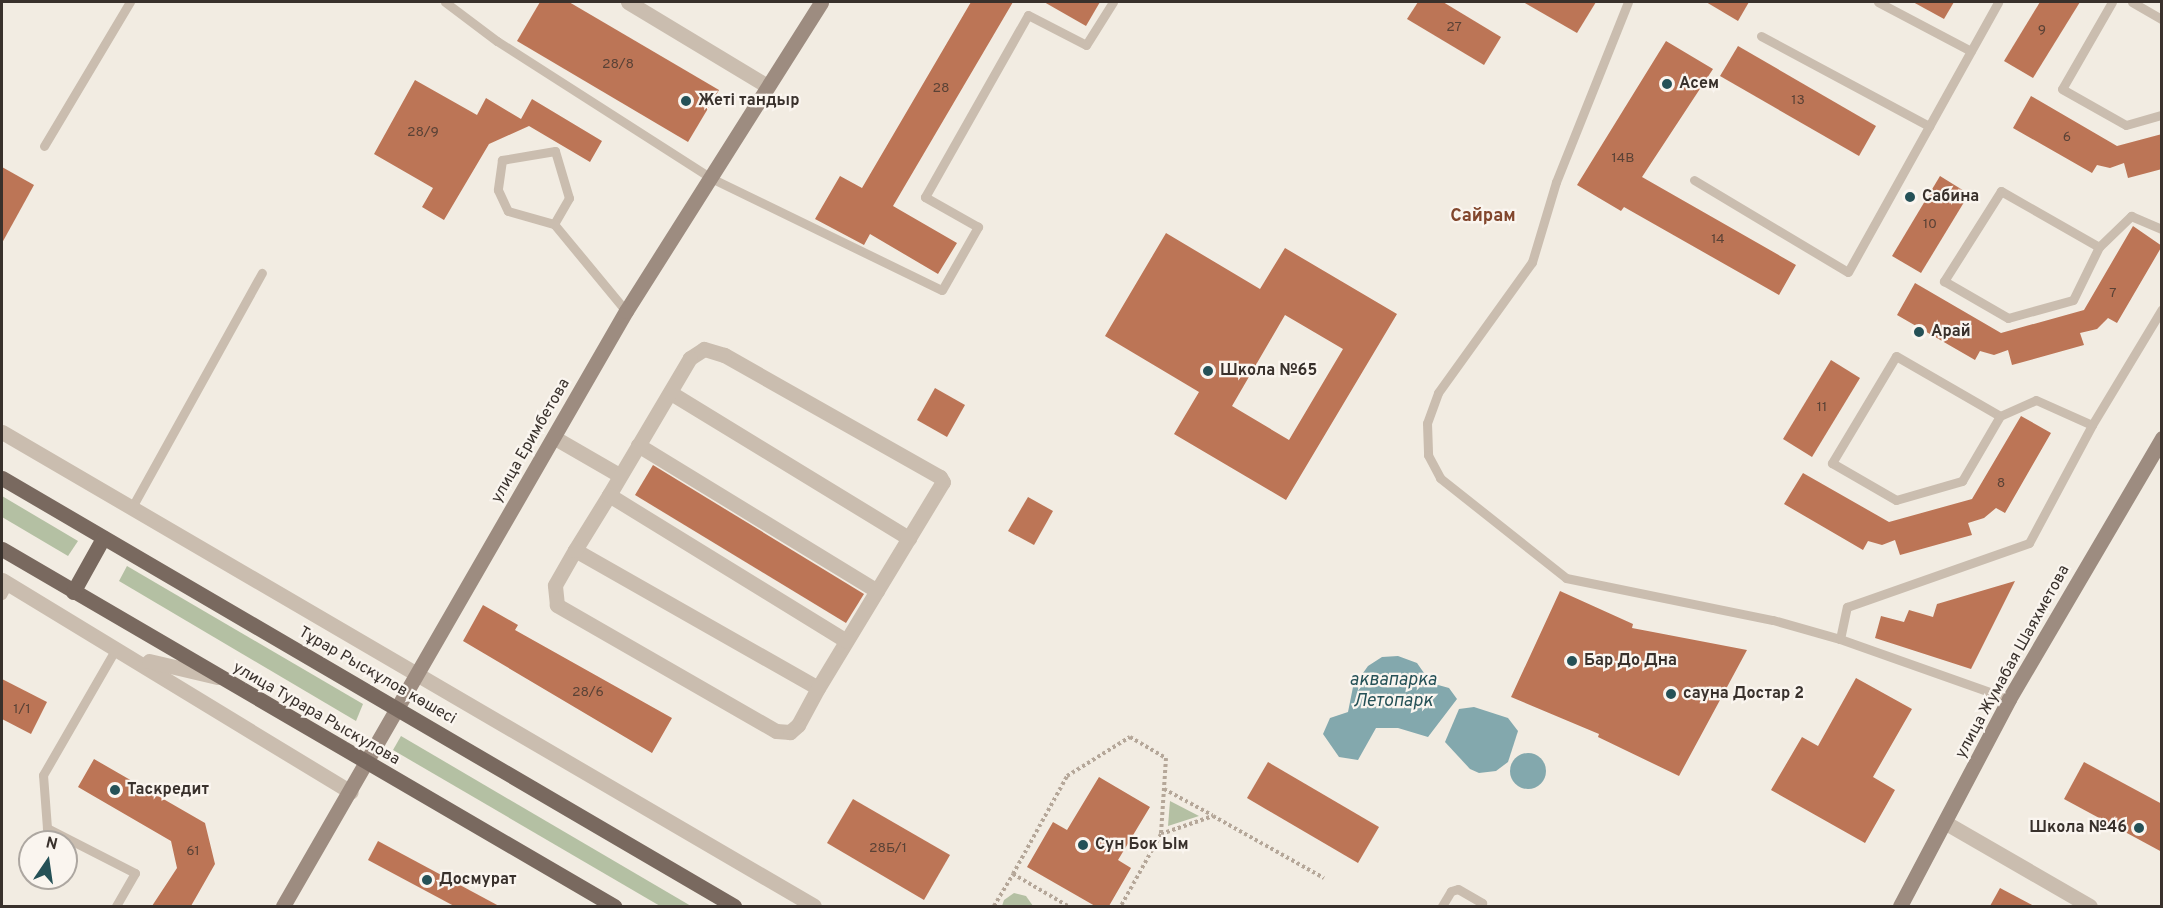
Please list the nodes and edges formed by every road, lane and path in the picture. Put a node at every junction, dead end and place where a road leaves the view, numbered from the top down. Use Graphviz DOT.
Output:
graph roads {
  1 [pos="130,2"];
  2 [pos="445,2"];
  3 [pos="628,2"];
  4 [pos="821,2"];
  5 [pos="1113,2"];
  6 [pos="1628,2"];
  7 [pos="1878,2"];
  8 [pos="1998,2"];
  9 [pos="2112,2"];
  10 [pos="2132,2"];
  11 [pos="2162,19"];
  12 [pos="1761,36"];
  13 [pos="1971,51"];
  14 [pos="767,86"];
  15 [pos="2162,115"];
  16 [pos="1929,126"];
  17 [pos="45,146"];
  18 [pos="713,178"];
  19 [pos="1694,180"];
  20 [pos="554,224"];
  21 [pos="2162,229"];
  22 [pos="2099,247"];
  23 [pos="262,273"];
  24 [pos="2162,309"];
  25 [pos="626,311"];
  26 [pos="671,393"];
  27 [pos="2000,416"];
  28 [pos="2092,425"];
  29 [pos="2,432"];
  30 [pos="555,438"];
  31 [pos="2162,438"];
  32 [pos="638,445"];
  33 [pos="619,475"];
  34 [pos="2,478"];
  35 [pos="609,495"];
  36 [pos="131,509"];
  37 [pos="103,538"];
  38 [pos="909,538"];
  39 [pos="2,549"];
  40 [pos="575,550"];
  41 [pos="4,586"];
  42 [pos="877,591"];
  43 [pos="73,592"];
  44 [pos="1840,639"];
  45 [pos="846,641"];
  46 [pos="117,647"];
  47 [pos="135,658"];
  48 [pos="414,674"];
  49 [pos="218,677"];
  50 [pos="818,688"];
  51 [pos="2009,699"];
  52 [pos="396,708"];
  53 [pos="366,765"];
  54 [pos="1164,789"];
  55 [pos="351,792"];
  56 [pos="1213,816"];
  57 [pos="1946,823"];
  58 [pos="1161,834"];
  59 [pos="1013,874"];
  60 [pos="1324,878"];
  61 [pos="1056,900"];
  62 [pos="1904,905"];
  63 [pos="116,906"];
  64 [pos="284,906"];
  65 [pos="614,906"];
  66 [pos="734,906"];
  67 [pos="814,906"];
  68 [pos="994,906"];
  69 [pos="1052,906"];
  70 [pos="1068,906"];
  71 [pos="1121,906"];
  72 [pos="1442,906"];
  73 [pos="1481,906"];
  74 [pos="2090,906"];
  1 -- 17 [label="lane"];
  2 -- 18 [label="lane"];
  3 -- 14 [label="street"];
  4 -- 14 [label="main road, улица Еримбетова"];
  5 -- 18 [label="lane"];
  6 -- 44 [label="lane"];
  7 -- 13 [label="lane"];
  8 -- 13 [label="lane"];
  9 -- 15 [label="lane"];
  10 -- 11 [label="lane"];
  12 -- 16 [label="lane"];
  13 -- 16 [label="lane"];
  14 -- 18 [label="main road, улица Еримбетова"];
  16 -- 19 [label="lane"];
  18 -- 25 [label="main road, улица Еримбетова"];
  20 -- 20 [label="lane"];
  20 -- 25 [label="lane"];
  21 -- 22 [label="lane"];
  22 -- 22 [label="lane"];
  23 -- 36 [label="lane"];
  24 -- 28 [label="lane"];
  25 -- 30 [label="main road, улица Еримбетова"];
  26 -- 32 [label="street"];
  26 -- 38 [label="street"];
  26 -- 38 [label="street"];
  27 -- 27 [label="lane"];
  27 -- 28 [label="lane"];
  28 -- 44 [label="lane"];
  29 -- 36 [label="street"];
  30 -- 33 [label="street"];
  30 -- 48 [label="main road, улица Еримбетова"];
  31 -- 51 [label="main road, улица Жумабая Шаяхметова"];
  32 -- 33 [label="street"];
  32 -- 42 [label="street"];
  33 -- 35 [label="street"];
  34 -- 37 [label="main road, Тұрар Рыскұлов көшесі"];
  35 -- 40 [label="street"];
  35 -- 45 [label="street"];
  36 -- 48 [label="street"];
  37 -- 43 [label="main road"];
  37 -- 52 [label="main road, Тұрар Рыскұлов көшесі"];
  38 -- 42 [label="street"];
  39 -- 43 [label="main road, улица Турара Рыскулова"];
  40 -- 50 [label="street"];
  40 -- 50 [label="street"];
  41 -- 46 [label="street"];
  42 -- 45 [label="street"];
  43 -- 49 [label="main road, улица Турара Рыскулова"];
  44 -- 51 [label="lane"];
  45 -- 50 [label="street"];
  46 -- 47 [label="street"];
  46 -- 63 [label="lane"];
  47 -- 49 [label="street"];
  47 -- 55 [label="street"];
  48 -- 52 [label="main road, улица Еримбетова"];
  48 -- 67 [label="street"];
  49 -- 53 [label="main road, улица Турара Рыскулова"];
  51 -- 57 [label="main road, улица Жумабая Шаяхметова"];
  52 -- 53 [label="main road, улица Еримбетова"];
  52 -- 66 [label="main road, Тұрар Рыскұлов көшесі"];
  53 -- 55 [label="main road, улица Еримбетова"];
  53 -- 65 [label="main road, улица Турара Рыскулова"];
  54 -- 56 [label="path"];
  54 -- 58 [label="path"];
  54 -- 59 [label="path"];
  55 -- 64 [label="main road, улица Еримбетова"];
  56 -- 58 [label="path"];
  56 -- 60 [label="path"];
  57 -- 62 [label="main road, улица Жумабая Шаяхметова"];
  57 -- 74 [label="street"];
  58 -- 71 [label="path"];
  59 -- 61 [label="path"];
  59 -- 68 [label="path"];
  61 -- 69 [label="path"];
  61 -- 70 [label="path"];
  72 -- 73 [label="lane"];
}
